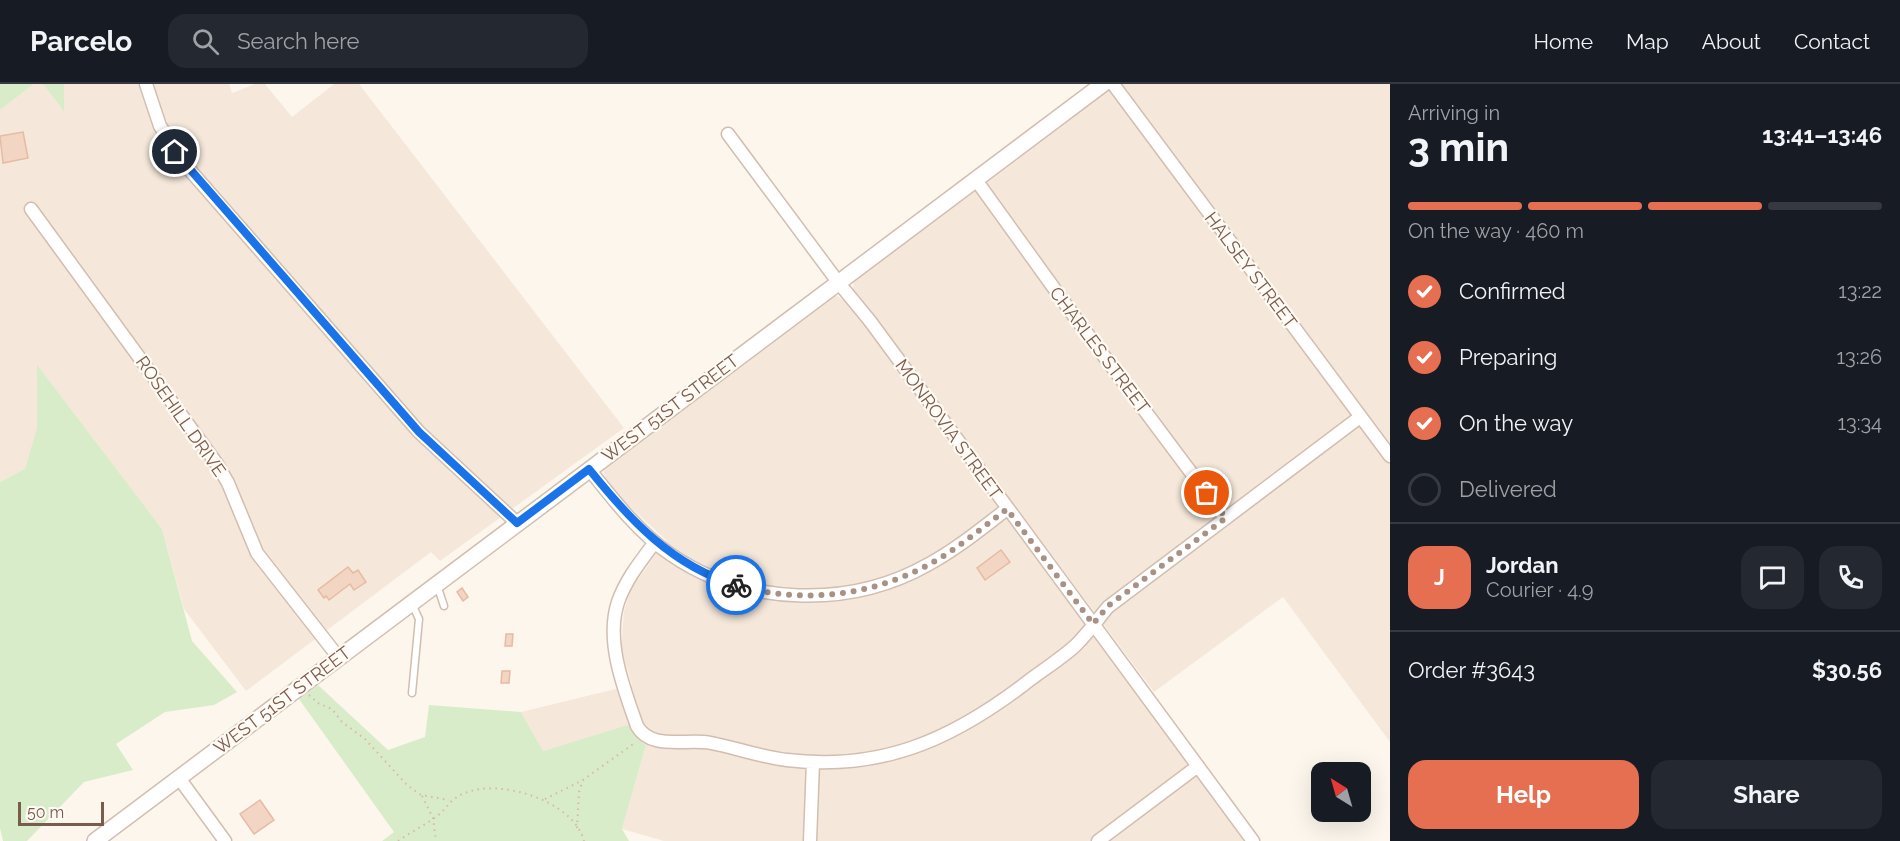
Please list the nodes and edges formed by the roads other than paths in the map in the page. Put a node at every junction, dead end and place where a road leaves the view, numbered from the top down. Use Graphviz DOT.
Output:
graph roads {
  1 [pos="146,84"];
  2 [pos="1103,84"];
  3 [pos="1113,84"];
  4 [pos="728,134"];
  5 [pos="976,180"];
  6 [pos="31,209"];
  7 [pos="838,282"];
  8 [pos="1360,417"];
  9 [pos="1390,456"];
  10 [pos="589,469"];
  11 [pos="1007,509"];
  12 [pos="1226,518"];
  13 [pos="517,523"];
  14 [pos="654,542"];
  15 [pos="437,584"];
  16 [pos="411,603"];
  17 [pos="444,606"];
  18 [pos="1093,624"];
  19 [pos="339,658"];
  20 [pos="411,693"];
  21 [pos="813,762"];
  22 [pos="1198,766"];
  23 [pos="179,778"];
  24 [pos="95,841"];
  25 [pos="225,841"];
  26 [pos="810,841"];
  27 [pos="1098,841"];
  28 [pos="1253,841"];
  1 -- 13 [label="street"];
  2 -- 5 [label="street, WEST 51ST STREET"];
  3 -- 8 [label="street, HALSEY STREET"];
  4 -- 7 [label="street, MONROVIA STREET"];
  5 -- 7 [label="street, WEST 51ST STREET"];
  5 -- 12 [label="street, CHARLES STREET"];
  6 -- 19 [label="street, ROSEHILL DRIVE"];
  7 -- 10 [label="street, WEST 51ST STREET"];
  7 -- 11 [label="street, MONROVIA STREET"];
  8 -- 9 [label="street, HALSEY STREET"];
  8 -- 12 [label="street"];
  10 -- 13 [label="street, WEST 51ST STREET"];
  10 -- 14 [label="street"];
  11 -- 14 [label="street"];
  11 -- 18 [label="street, MONROVIA STREET"];
  12 -- 18 [label="street"];
  13 -- 15 [label="street, WEST 51ST STREET"];
  14 -- 21 [label="street"];
  15 -- 16 [label="street, WEST 51ST STREET"];
  15 -- 17 [label="lane"];
  16 -- 19 [label="street, WEST 51ST STREET"];
  16 -- 20 [label="lane"];
  18 -- 21 [label="street"];
  18 -- 22 [label="street, MONROVIA STREET"];
  19 -- 23 [label="street, WEST 51ST STREET"];
  21 -- 26 [label="street"];
  22 -- 27 [label="street"];
  22 -- 28 [label="street, MONROVIA STREET"];
  23 -- 24 [label="street, WEST 51ST STREET"];
  23 -- 25 [label="street"];
}
